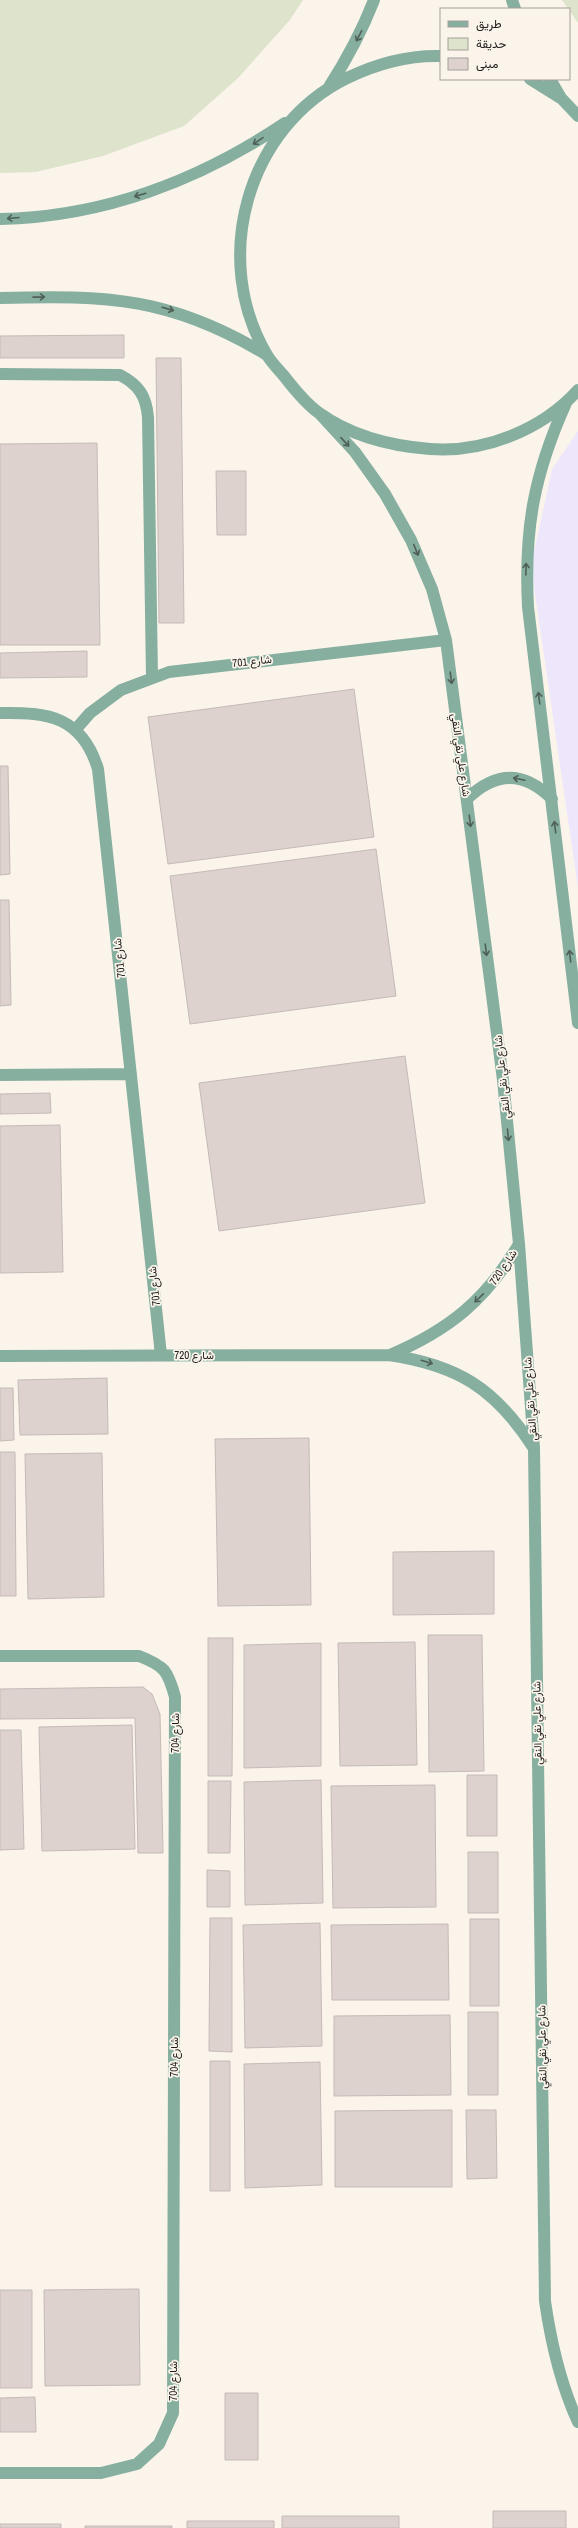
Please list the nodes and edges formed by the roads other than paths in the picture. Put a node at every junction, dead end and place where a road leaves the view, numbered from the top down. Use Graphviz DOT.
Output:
graph roads {
  1 [pos="374,0"];
  2 [pos="440,56"];
  3 [pos="532,80"];
  4 [pos="551,80"];
  5 [pos="329,87"];
  6 [pos="562,99"];
  7 [pos="578,116"];
  8 [pos="291,119"];
  9 [pos="0,219"];
  10 [pos="0,298"];
  11 [pos="267,355"];
  12 [pos="0,374"];
  13 [pos="578,390"];
  14 [pos="567,402"];
  15 [pos="319,413"];
  16 [pos="446,640"];
  17 [pos="152,677"];
  18 [pos="0,713"];
  19 [pos="76,729"];
  20 [pos="467,798"];
  21 [pos="552,799"];
  22 [pos="578,1023"];
  23 [pos="131,1074"];
  24 [pos="0,1075"];
  25 [pos="519,1244"];
  26 [pos="161,1355"];
  27 [pos="388,1355"];
  28 [pos="0,1356"];
  29 [pos="534,1448"];
  30 [pos="0,1656"];
  31 [pos="578,2422"];
  32 [pos="0,2473"];
  1 -- 5 [label="street, one-way"];
  2 -- 5 [label="street"];
  3 -- 6 [label="street"];
  4 -- 6 [label="street"];
  5 -- 8 [label="street"];
  6 -- 7 [label="street"];
  8 -- 9 [label="street, one-way"];
  8 -- 11 [label="street"];
  10 -- 11 [label="street, one-way"];
  11 -- 15 [label="street"];
  12 -- 17 [label="street"];
  13 -- 14 [label="street"];
  14 -- 15 [label="street"];
  21 -- 14 [label="street, one-way"];
  15 -- 16 [label="street, شارع علي نقي النقي, one-way"];
  16 -- 17 [label="street, شارع 701"];
  16 -- 20 [label="street, شارع علي نقي النقي, one-way"];
  17 -- 19 [label="street, شارع 701"];
  18 -- 19 [label="street, شارع 701"];
  19 -- 23 [label="street, شارع 701"];
  21 -- 20 [label="street, one-way"];
  20 -- 25 [label="street, شارع علي نقي النقي, one-way"];
  22 -- 21 [label="street, one-way"];
  23 -- 24 [label="street"];
  23 -- 26 [label="street, شارع 701"];
  25 -- 27 [label="street, شارع 720, one-way"];
  25 -- 29 [label="street, شارع علي نقي النقي"];
  26 -- 27 [label="street, شارع 720"];
  26 -- 28 [label="street, شارع 720"];
  27 -- 29 [label="street, شارع 720, one-way"];
  29 -- 31 [label="street, شارع علي نقي النقي"];
  30 -- 32 [label="street, شارع 704"];
}
